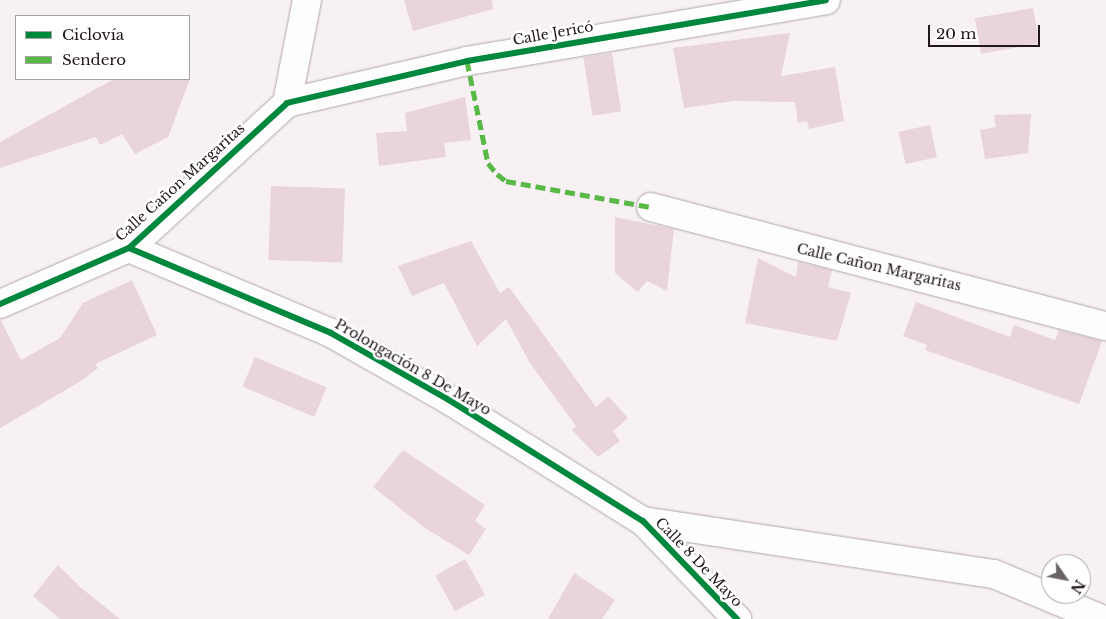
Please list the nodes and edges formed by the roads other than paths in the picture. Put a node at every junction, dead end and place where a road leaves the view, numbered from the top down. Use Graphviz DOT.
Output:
graph roads {
  1 [pos="307,0"];
  2 [pos="826,0"];
  3 [pos="287,102"];
  4 [pos="651,208"];
  5 [pos="129,248"];
  6 [pos="0,304"];
  7 [pos="1106,326"];
  8 [pos="643,521"];
  9 [pos="737,619"];
  10 [pos="1101,619"];
  1 -- 3 [label="street"];
  2 -- 3 [label="street, Calle Jericó"];
  3 -- 5 [label="street, Calle Cañon Margaritas"];
  4 -- 7 [label="street, Calle Cañon Margaritas"];
  5 -- 6 [label="street, Calle Cañon Margaritas"];
  5 -- 8 [label="street, Prolongación 8 De Mayo"];
  8 -- 9 [label="street, Calle 8 De Mayo"];
  8 -- 10 [label="street"];
}
